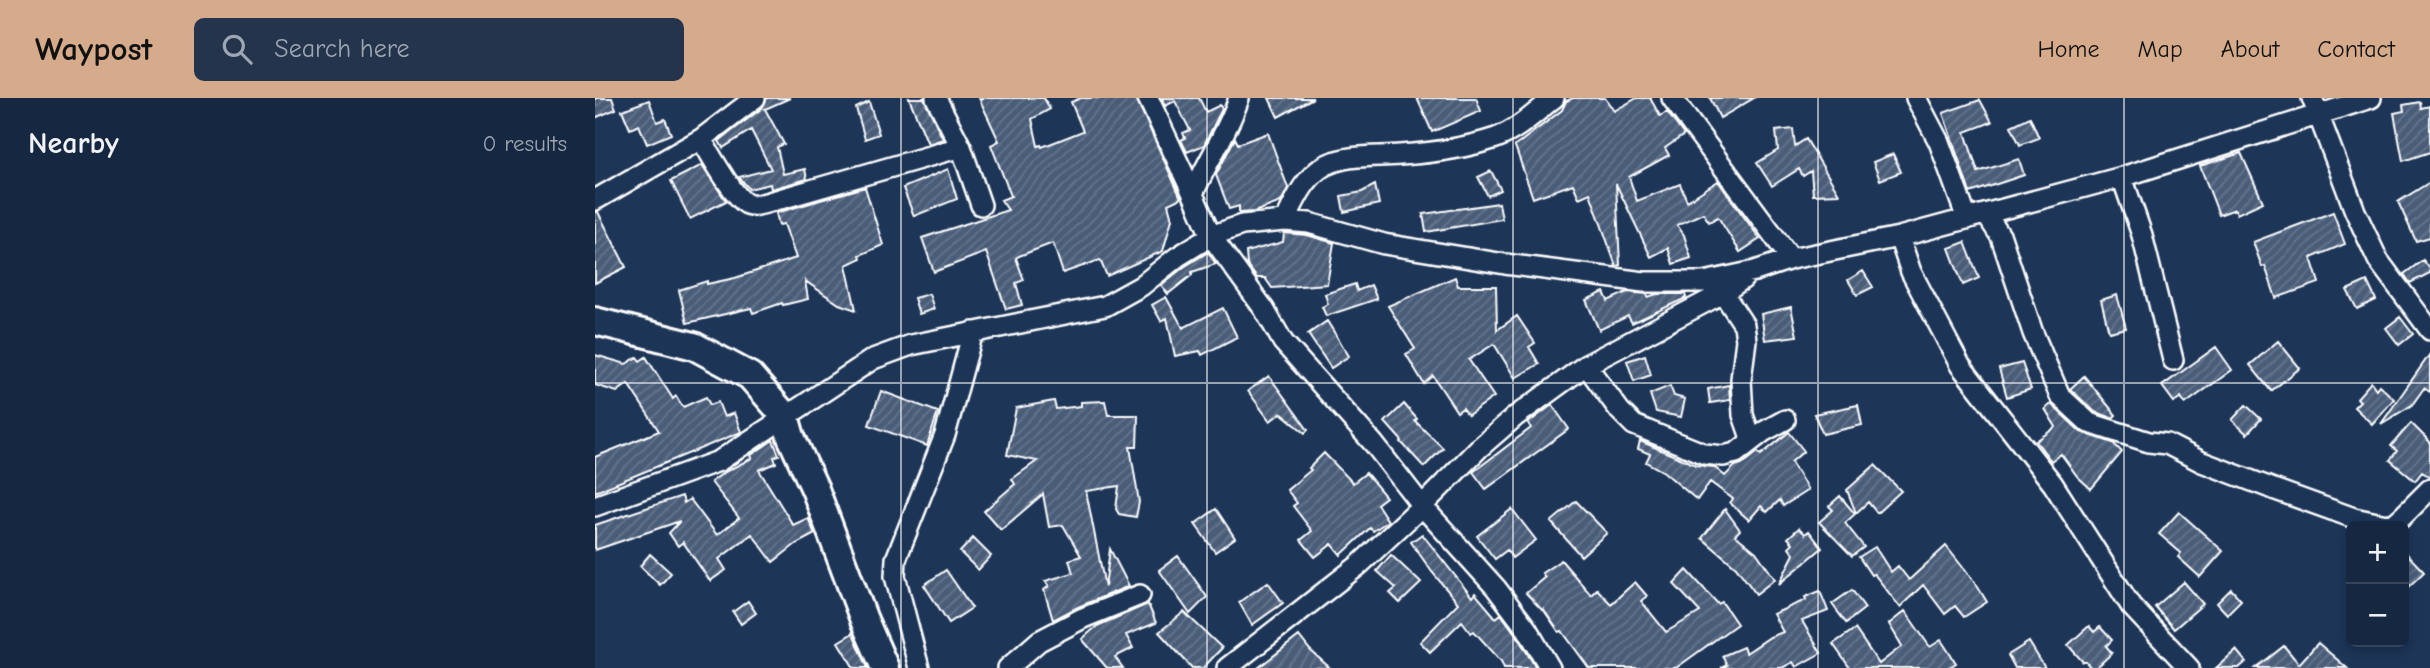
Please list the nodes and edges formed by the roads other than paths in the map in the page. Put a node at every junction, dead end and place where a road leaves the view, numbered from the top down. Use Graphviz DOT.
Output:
graph roads {
  1 [pos="755,98"];
  2 [pos="936,98"];
  3 [pos="1148,98"];
  4 [pos="1239,98"];
  5 [pos="1554,98"];
  6 [pos="1672,98"];
  7 [pos="1916,98"];
  8 [pos="2371,98"];
  9 [pos="2315,106"];
  10 [pos="701,139"];
  11 [pos="961,147"];
  12 [pos="2122,177"];
  13 [pos="1193,194"];
  14 [pos="595,200"];
  15 [pos="981,205"];
  16 [pos="1986,214"];
  17 [pos="1966,219"];
  18 [pos="1285,221"];
  19 [pos="1211,236"];
  20 [pos="1899,237"];
  21 [pos="1791,259"];
  22 [pos="1755,271"];
  23 [pos="1723,293"];
  24 [pos="595,321"];
  25 [pos="2430,330"];
  26 [pos="973,332"];
  27 [pos="2173,360"];
  28 [pos="1586,365"];
  29 [pos="785,416"];
  30 [pos="1784,421"];
  31 [pos="1749,443"];
  32 [pos="2430,489"];
  33 [pos="595,506"];
  34 [pos="1422,506"];
  35 [pos="1140,595"];
  36 [pos="885,668"];
  37 [pos="919,668"];
  38 [pos="1008,668"];
  39 [pos="1227,668"];
  40 [pos="1550,668"];
  41 [pos="2189,668"];
  1 -- 10 [label="street"];
  2 -- 11 [label="street"];
  3 -- 13 [label="street"];
  4 -- 13 [label="street"];
  5 -- 18 [label="street"];
  6 -- 21 [label="street"];
  7 -- 17 [label="street"];
  8 -- 9 [label="street"];
  9 -- 12 [label="street"];
  9 -- 25 [label="street"];
  10 -- 11 [label="street"];
  10 -- 14 [label="street"];
  11 -- 15 [label="street"];
  12 -- 16 [label="street"];
  12 -- 27 [label="street"];
  13 -- 19 [label="street"];
  16 -- 17 [label="street"];
  16 -- 32 [label="street"];
  17 -- 20 [label="street"];
  18 -- 19 [label="street"];
  18 -- 22 [label="street"];
  19 -- 26 [label="street"];
  19 -- 34 [label="street"];
  20 -- 21 [label="street"];
  20 -- 41 [label="street"];
  21 -- 22 [label="street"];
  22 -- 23 [label="street"];
  23 -- 28 [label="street"];
  23 -- 31 [label="street"];
  24 -- 29 [label="street"];
  26 -- 29 [label="street"];
  26 -- 37 [label="street"];
  28 -- 31 [label="street"];
  28 -- 34 [label="street"];
  29 -- 33 [label="street"];
  29 -- 36 [label="street"];
  30 -- 31 [label="street"];
  34 -- 39 [label="street"];
  34 -- 40 [label="street"];
  35 -- 38 [label="street"];
}
